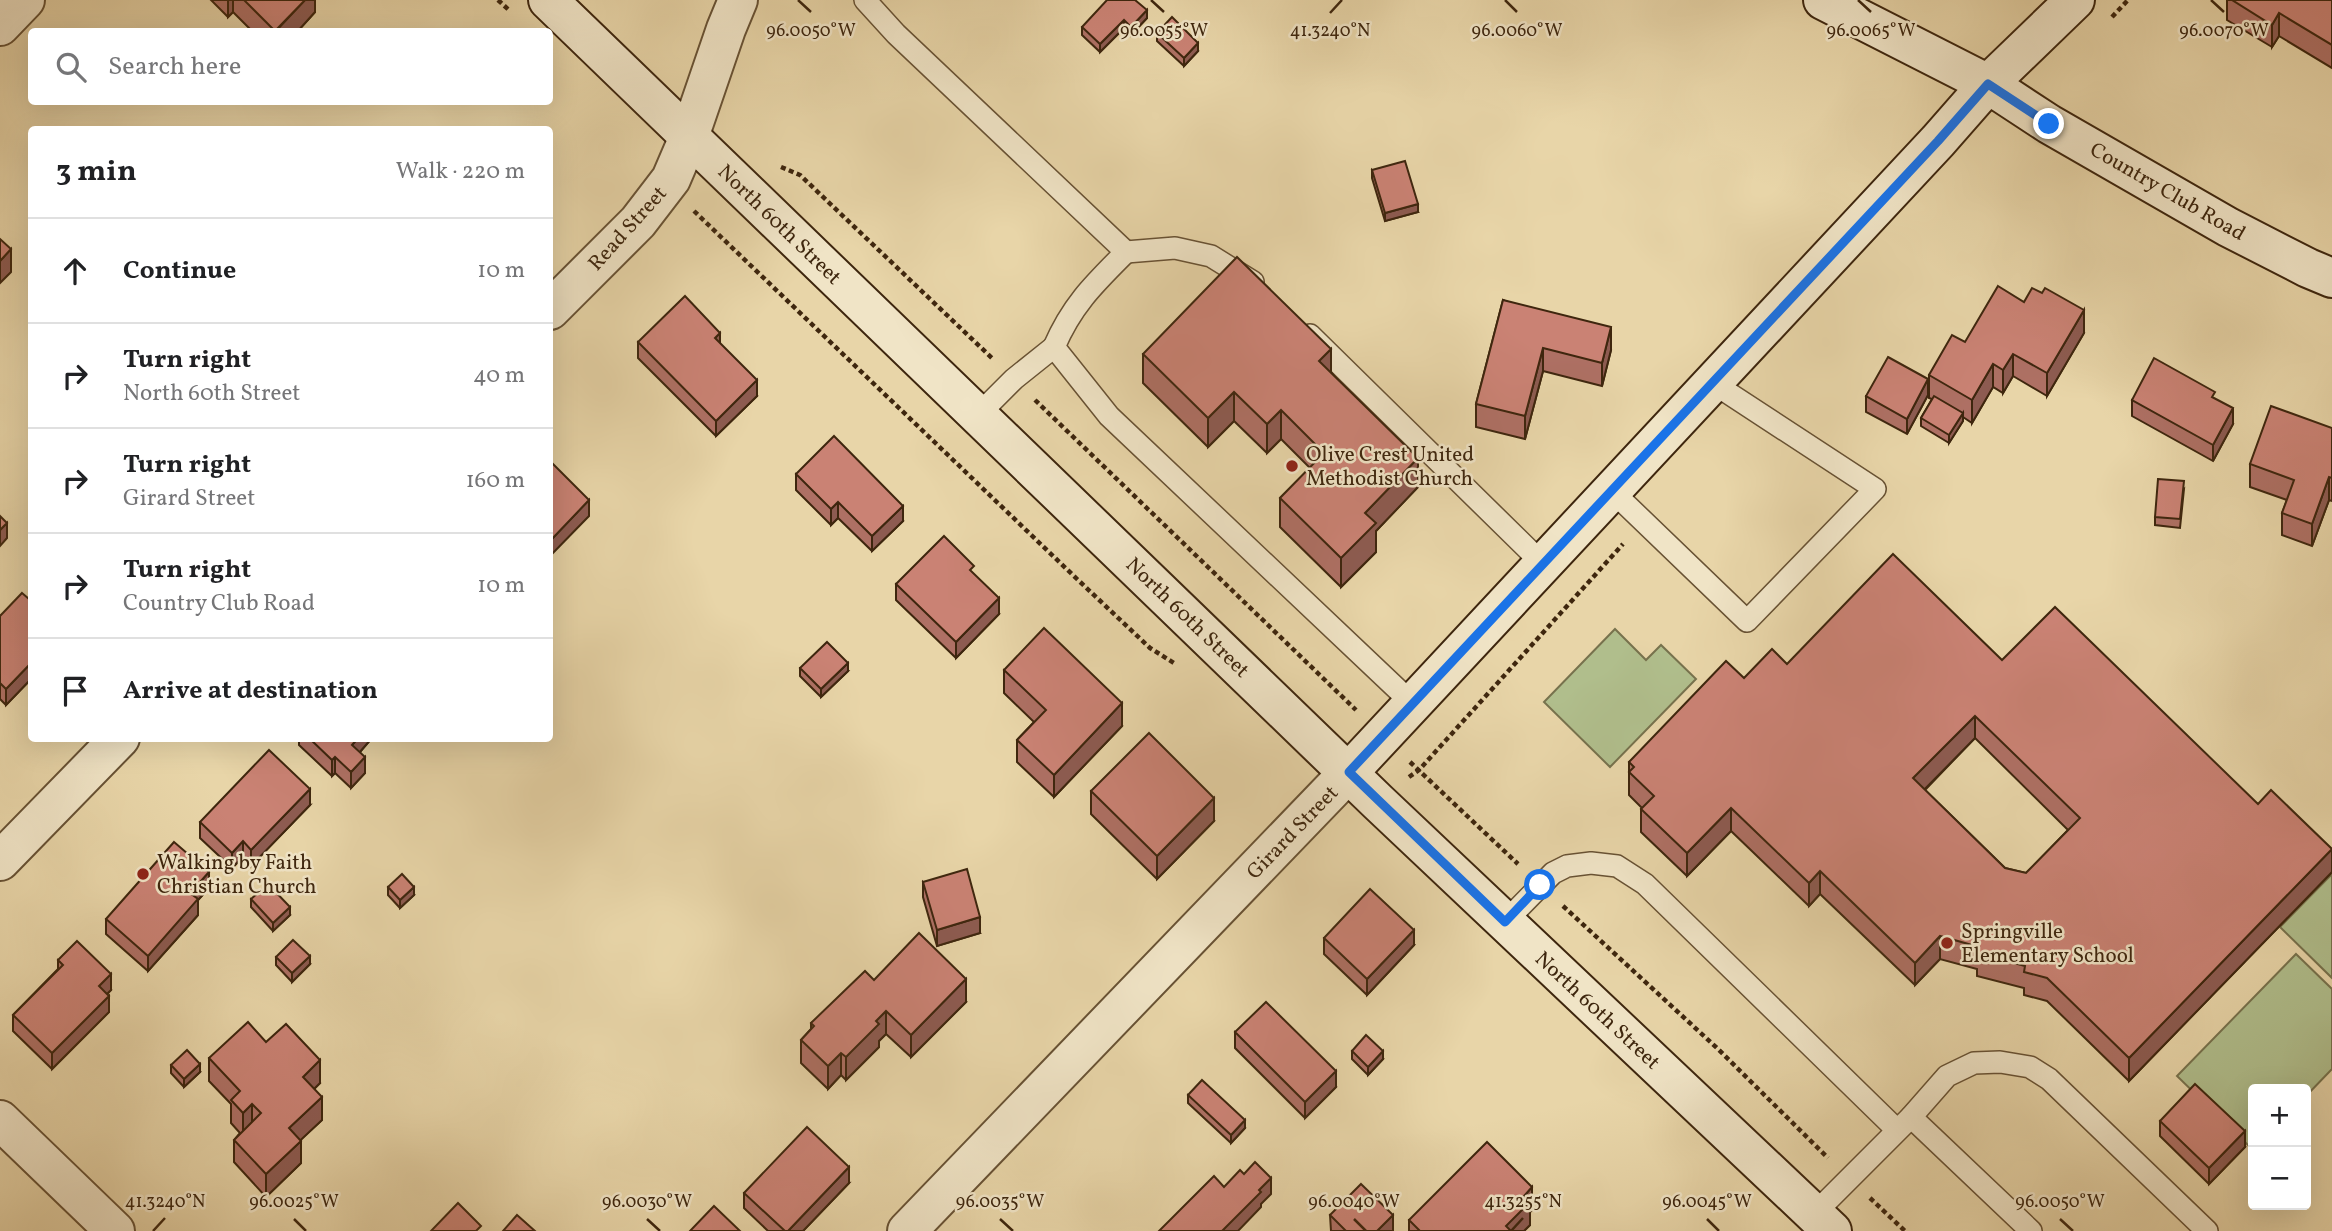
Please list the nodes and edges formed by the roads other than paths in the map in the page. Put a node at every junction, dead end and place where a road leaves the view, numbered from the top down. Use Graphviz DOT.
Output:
graph roads {
  1 [pos="25,0"];
  2 [pos="548,0"];
  3 [pos="738,0"];
  4 [pos="865,0"];
  5 [pos="1823,0"];
  6 [pos="2075,0"];
  7 [pos="0,26"];
  8 [pos="1988,84"];
  9 [pos="689,137"];
  10 [pos="1126,252"];
  11 [pos="2332,278"];
  12 [pos="1264,292"];
  13 [pos="553,307"];
  14 [pos="1300,325"];
  15 [pos="1054,347"];
  16 [pos="1713,383"];
  17 [pos="978,415"];
  18 [pos="1612,491"];
  19 [pos="1543,564"];
  20 [pos="1413,704"];
  21 [pos="116,742"];
  22 [pos="1349,772"];
  23 [pos="0,861"];
  24 [pos="1505,922"];
  25 [pos="0,1120"];
  26 [pos="1904,1123"];
  27 [pos="1823,1222"];
  28 [pos="927,1224"];
  29 [pos="115,1231"];
  30 [pos="2031,1231"];
  31 [pos="2207,1231"];
  1 -- 7 [label="street"];
  2 -- 9 [label="street, North 60th Street"];
  3 -- 9 [label="street"];
  4 -- 10 [label="lane"];
  5 -- 8 [label="street, Country Club Road"];
  6 -- 8 [label="street, Girard Street"];
  8 -- 11 [label="street, Country Club Road"];
  8 -- 16 [label="street, Girard Street"];
  9 -- 13 [label="street, Read Street"];
  9 -- 17 [label="street, North 60th Street"];
  10 -- 12 [label="lane"];
  10 -- 15 [label="lane"];
  14 -- 19 [label="lane"];
  15 -- 17 [label="lane"];
  15 -- 20 [label="lane"];
  16 -- 18 [label="street, Girard Street"];
  16 -- 18 [label="lane"];
  17 -- 22 [label="street, North 60th Street"];
  18 -- 19 [label="street, Girard Street"];
  19 -- 20 [label="street, Girard Street"];
  20 -- 22 [label="street, Girard Street"];
  21 -- 23 [label="street"];
  22 -- 24 [label="street, North 60th Street"];
  22 -- 28 [label="street, Girard Street"];
  24 -- 26 [label="lane"];
  24 -- 27 [label="street, North 60th Street"];
  25 -- 29 [label="street"];
  26 -- 27 [label="lane"];
  26 -- 30 [label="lane"];
  26 -- 31 [label="lane"];
}
